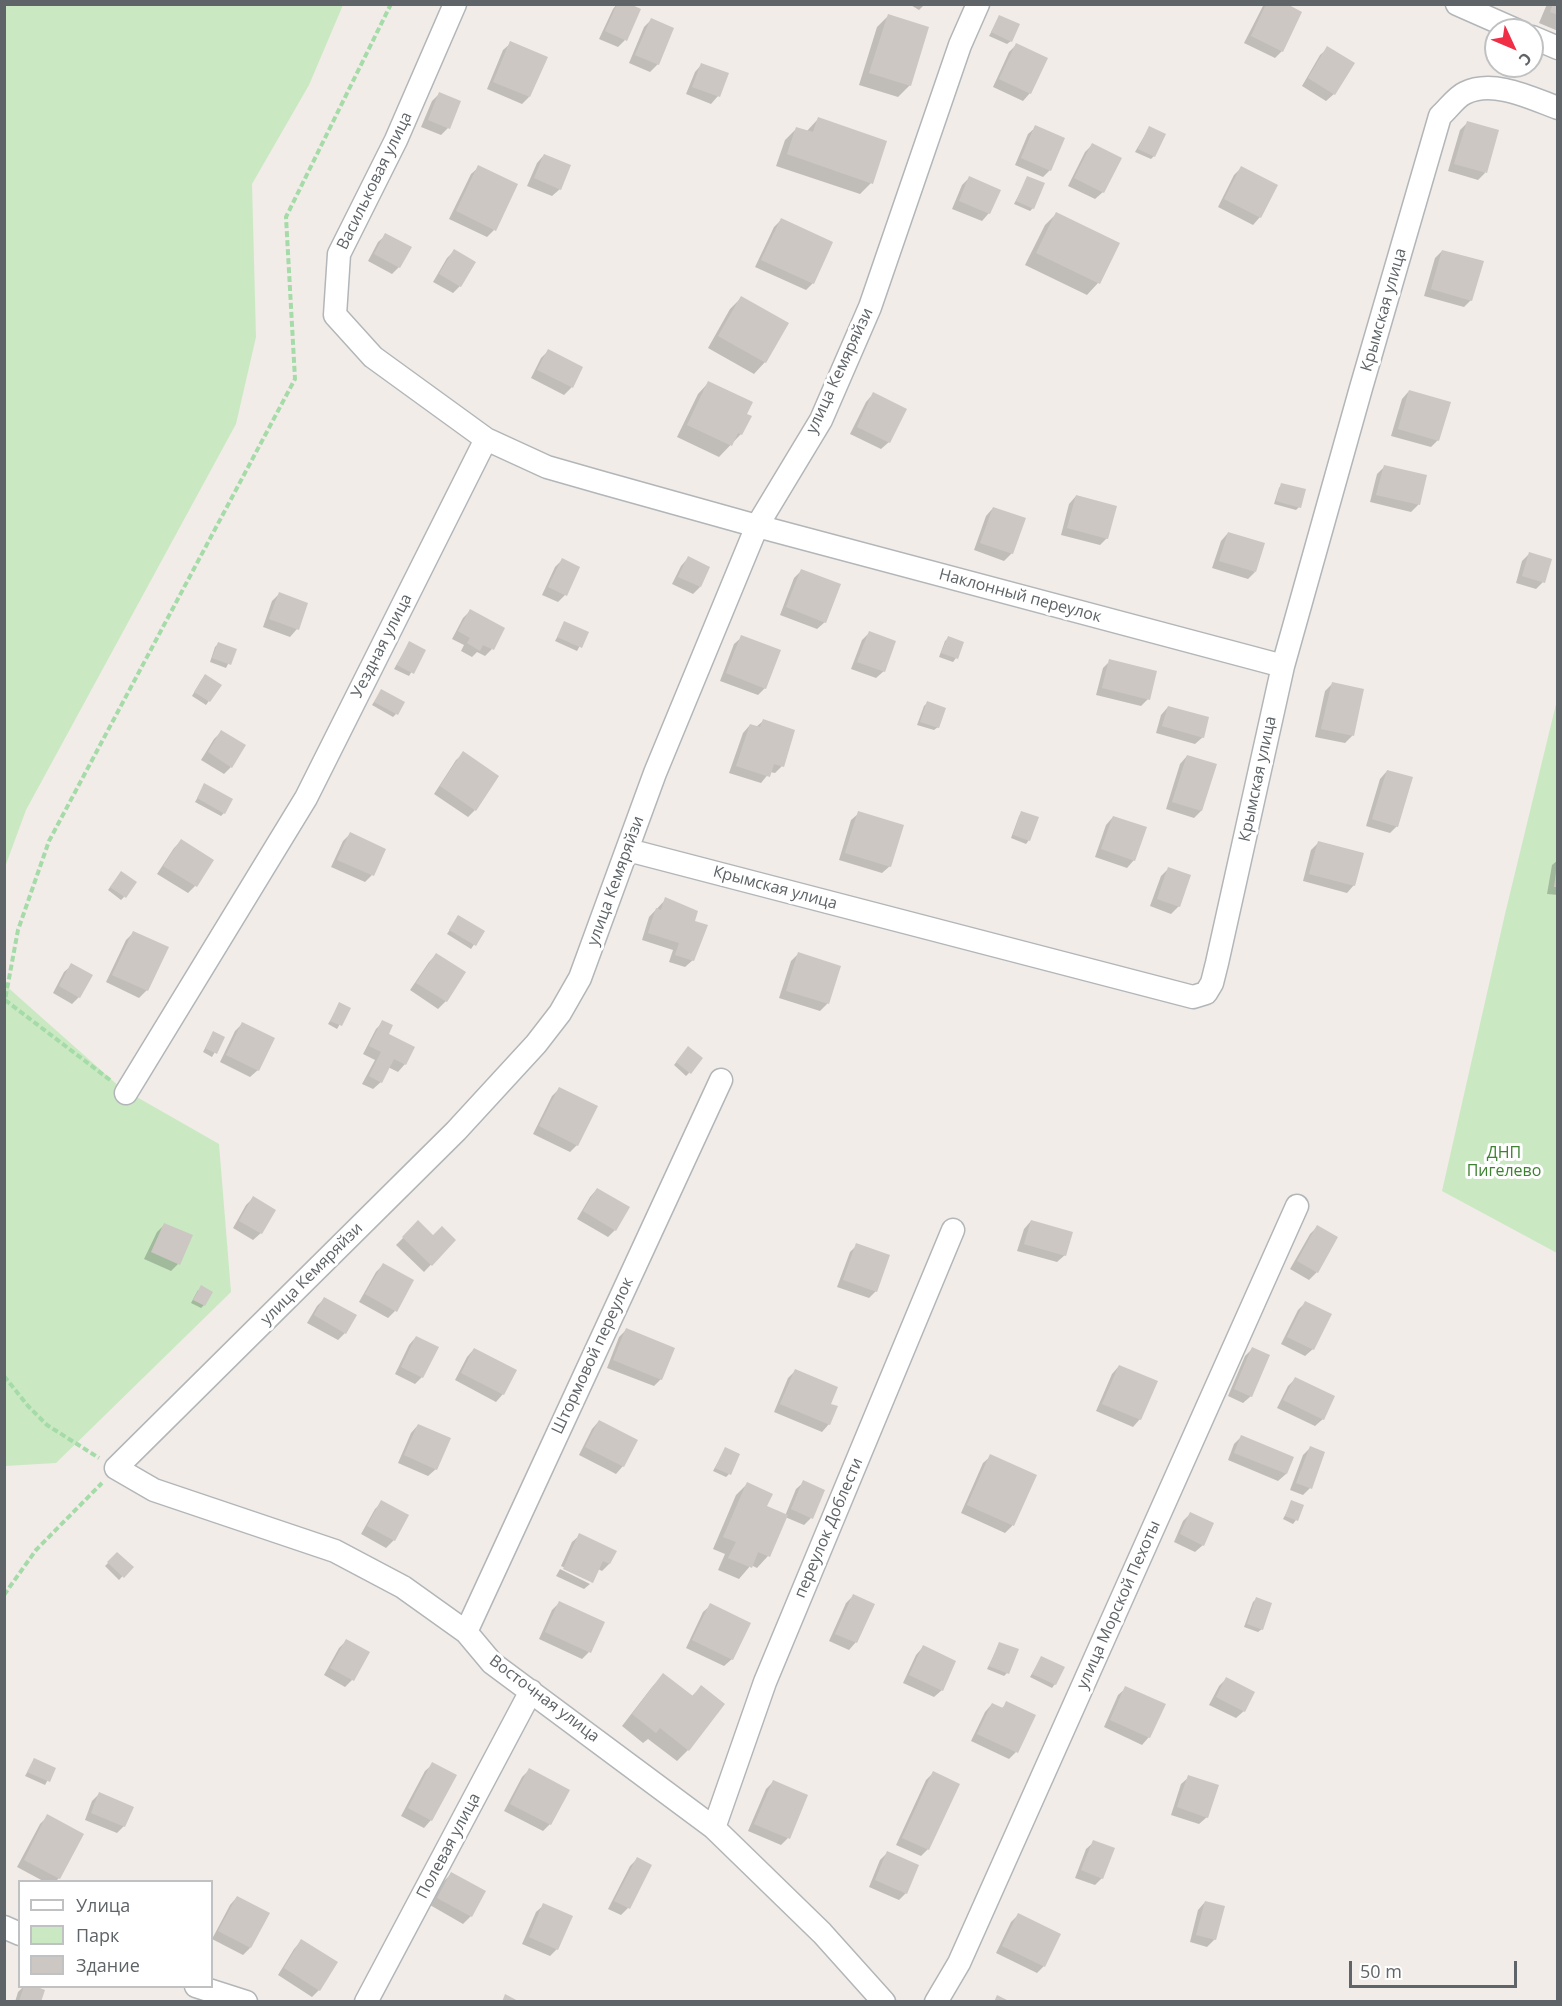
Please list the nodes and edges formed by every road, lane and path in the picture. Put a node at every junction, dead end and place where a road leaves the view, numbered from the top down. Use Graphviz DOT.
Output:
graph roads {
  1 [pos="391,4"];
  2 [pos="455,4"];
  3 [pos="978,4"];
  4 [pos="1457,4"];
  5 [pos="1489,18"];
  6 [pos="1557,108"];
  7 [pos="486,439"];
  8 [pos="757,526"];
  9 [pos="1283,666"];
  10 [pos="628,850"];
  11 [pos="721,1080"];
  12 [pos="126,1093"];
  13 [pos="1297,1206"];
  14 [pos="953,1230"];
  15 [pos="4,1376"];
  16 [pos="116,1468"];
  17 [pos="4,1595"];
  18 [pos="466,1632"];
  19 [pos="531,1690"];
  20 [pos="714,1828"];
  21 [pos="4,1927"];
  22 [pos="18,1933"];
  23 [pos="203,1988"];
  24 [pos="246,2001"];
  25 [pos="366,2001"];
  26 [pos="884,2001"];
  27 [pos="936,2001"];
  1 -- 12 [label="path"];
  2 -- 7 [label="street, Васильковая улица"];
  3 -- 8 [label="street, улица Кемяряйзи"];
  4 -- 5 [label="street"];
  6 -- 9 [label="street, Крымская улица"];
  7 -- 8 [label="street"];
  7 -- 12 [label="street, Уездная улица"];
  8 -- 9 [label="street, Наклонный переулок"];
  8 -- 10 [label="street, улица Кемяряйзи"];
  9 -- 10 [label="street, Крымская улица"];
  10 -- 16 [label="street, улица Кемяряйзи"];
  11 -- 18 [label="street, Штормовой переулок"];
  13 -- 27 [label="street, улица Морской Пехоты"];
  14 -- 20 [label="street, переулок Доблести"];
  15 -- 16 [label="path"];
  16 -- 17 [label="path"];
  16 -- 18 [label="street, Восточная улица"];
  18 -- 19 [label="street, Восточная улица"];
  19 -- 20 [label="street, Восточная улица"];
  19 -- 25 [label="street, Полевая улица"];
  20 -- 26 [label="street, Восточная улица"];
  21 -- 22 [label="street"];
  23 -- 24 [label="street"];
}
